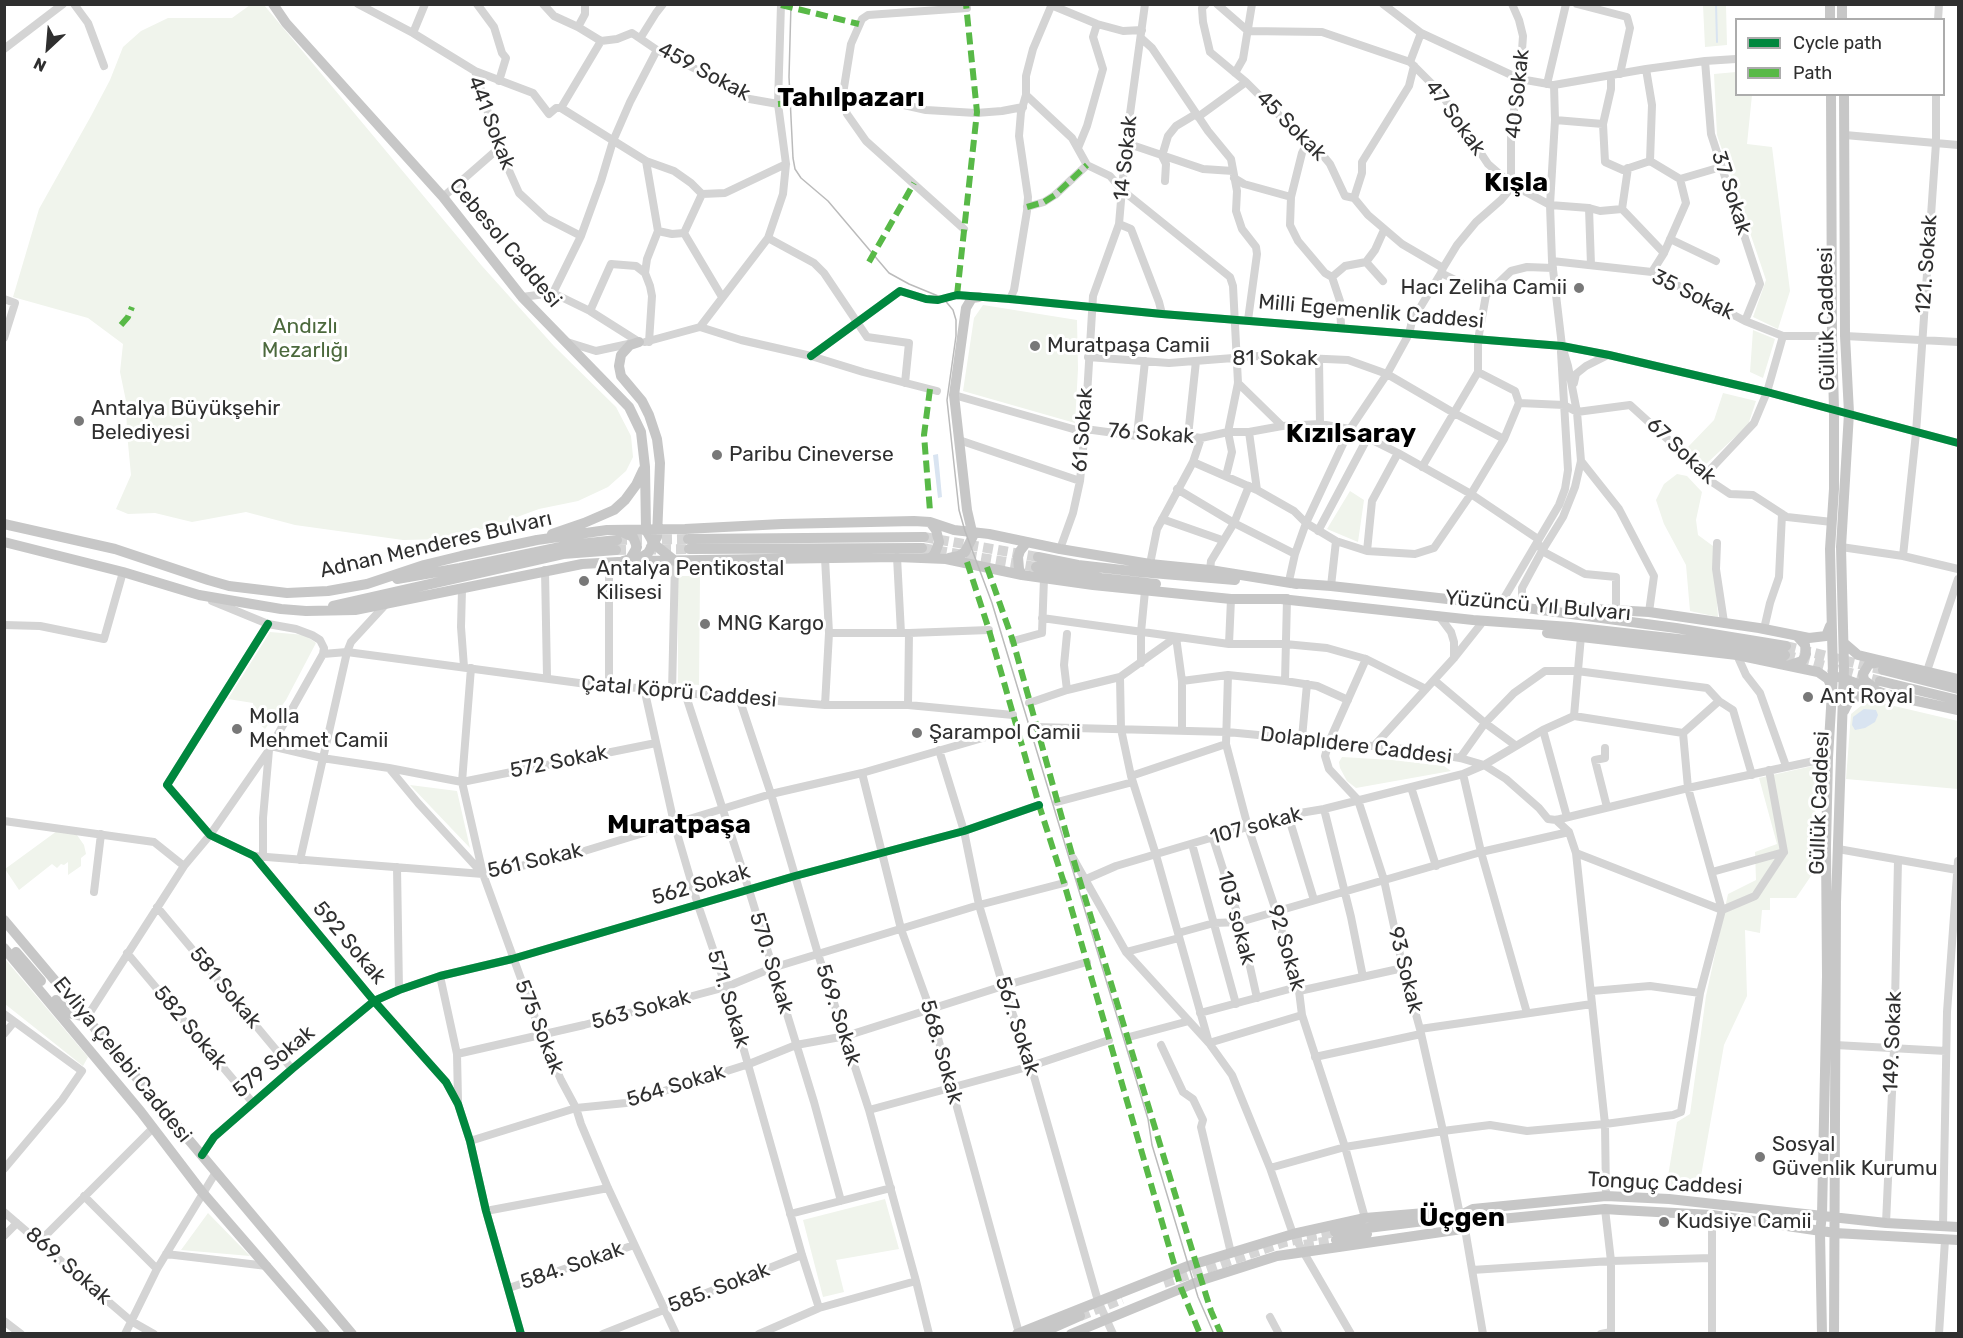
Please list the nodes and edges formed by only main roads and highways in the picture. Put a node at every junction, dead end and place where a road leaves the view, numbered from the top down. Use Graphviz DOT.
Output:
graph roads {
  1 [pos="273,4"];
  2 [pos="1831,96"];
  3 [pos="1844,96"];
  4 [pos="979,297"];
  5 [pos="644,342"];
  6 [pos="645,467"];
  7 [pos="659,506"];
  8 [pos="967,510"];
  9 [pos="930,522"];
  10 [pos="4,524"];
  11 [pos="646,530"];
  12 [pos="658,530"];
  13 [pos="954,530"];
  14 [pos="973,532"];
  15 [pos="989,534"];
  16 [pos="687,539"];
  17 [pos="537,540"];
  18 [pos="616,540"];
  19 [pos="4,542"];
  20 [pos="1027,542"];
  21 [pos="923,543"];
  22 [pos="654,544"];
  23 [pos="931,558"];
  24 [pos="946,559"];
  25 [pos="636,561"];
  26 [pos="675,561"];
  27 [pos="622,562"];
  28 [pos="967,562"];
  29 [pos="1022,575"];
  30 [pos="1292,582"];
  31 [pos="367,584"];
  32 [pos="1287,599"];
  33 [pos="1523,606"];
  34 [pos="306,611"];
  35 [pos="1832,619"];
  36 [pos="1477,622"];
  37 [pos="1797,636"];
  38 [pos="1809,638"];
  39 [pos="1833,646"];
  40 [pos="1841,662"];
  41 [pos="1790,666"];
  42 [pos="1882,668"];
  43 [pos="1810,670"];
  44 [pos="1959,679"];
  45 [pos="1832,689"];
  46 [pos="1959,689"];
  47 [pos="1885,694"];
  48 [pos="1959,700"];
  49 [pos="1959,710"];
  50 [pos="1842,714"];
  51 [pos="4,920"];
  52 [pos="4,942"];
  53 [pos="4,948"];
  54 [pos="87,1017"];
  55 [pos="1473,1209"];
  56 [pos="1822,1215"];
  57 [pos="1835,1218"];
  58 [pos="1479,1222"];
  59 [pos="1959,1227"];
  60 [pos="1820,1232"];
  61 [pos="1835,1233"];
  62 [pos="1333,1237"];
  63 [pos="1959,1240"];
  64 [pos="1165,1285"];
  65 [pos="1123,1302"];
  66 [pos="1018,1333"];
  67 [pos="325,1334"];
  68 [pos="352,1334"];
  69 [pos="1039,1334"];
  70 [pos="1051,1334"];
  71 [pos="1071,1334"];
  72 [pos="1822,1334"];
  73 [pos="1834,1334"];
  1 -- 6 [label="main road, Cebesol Caddesi"];
  2 -- 35 [label="main road, Güllük Caddesi"];
  3 -- 40 [label="main road, Güllük Caddesi"];
  4 -- 8 [label="main road"];
  5 -- 7 [label="main road"];
  6 -- 11 [label="main road, Cebesol Caddesi"];
  6 -- 17 [label="main road"];
  7 -- 12 [label="main road"];
  7 -- 16 [label="main road"];
  8 -- 14 [label="main road"];
  8 -- 15 [label="main road"];
  9 -- 13 [label="main road, Adnan Menderes Bulvarı"];
  9 -- 16 [label="main road, Adnan Menderes Bulvarı"];
  9 -- 23 [label="main road"];
  10 -- 31 [label="main road, Adnan Menderes Bulvarı"];
  11 -- 12 [label="main road, Adnan Menderes Bulvarı"];
  11 -- 18 [label="main road, Adnan Menderes Bulvarı"];
  11 -- 22 [label="main road"];
  12 -- 16 [label="main road, Adnan Menderes Bulvarı"];
  12 -- 22 [label="main road"];
  13 -- 14 [label="main road, Yüzüncü Yıl Bulvarı"];
  14 -- 15 [label="main road, Yüzüncü Yıl Bulvarı"];
  14 -- 24 [label="main road"];
  15 -- 20 [label="main road, Yüzüncü Yıl Bulvarı"];
  16 -- 21 [label="main road, Adnan Menderes Bulvarı"];
  17 -- 18 [label="main road, Adnan Menderes Bulvarı"];
  17 -- 31 [label="main road, Adnan Menderes Bulvarı"];
  18 -- 27 [label="main road"];
  18 -- 31 [label="main road"];
  18 -- 34 [label="main road, Adnan Menderes Bulvarı"];
  19 -- 34 [label="main road, Adnan Menderes Bulvarı"];
  20 -- 29 [label="main road"];
  20 -- 30 [label="main road, Yüzüncü Yıl Bulvarı"];
  22 -- 25 [label="main road"];
  22 -- 26 [label="main road"];
  23 -- 24 [label="main road, Adnan Menderes Bulvarı"];
  23 -- 26 [label="main road, Adnan Menderes Bulvarı"];
  24 -- 28 [label="main road, Adnan Menderes Bulvarı"];
  25 -- 26 [label="main road, Adnan Menderes Bulvarı"];
  25 -- 27 [label="main road, Adnan Menderes Bulvarı"];
  27 -- 34 [label="main road, Adnan Menderes Bulvarı"];
  28 -- 29 [label="main road, Yüzüncü Yıl Bulvarı"];
  29 -- 32 [label="main road, Yüzüncü Yıl Bulvarı"];
  30 -- 32 [label="main road, Yüzüncü Yıl Bulvarı"];
  30 -- 33 [label="main road, Yüzüncü Yıl Bulvarı"];
  32 -- 36 [label="main road, Yüzüncü Yıl Bulvarı"];
  33 -- 36 [label="main road, Yüzüncü Yıl Bulvarı"];
  33 -- 37 [label="main road"];
  35 -- 38 [label="main road"];
  35 -- 39 [label="main road, Güllük Caddesi"];
  36 -- 41 [label="main road"];
  37 -- 38 [label="main road"];
  37 -- 41 [label="main road"];
  38 -- 39 [label="main road"];
  39 -- 40 [label="main road, Güllük Caddesi"];
  40 -- 42 [label="main road"];
  40 -- 42 [label="main road"];
  40 -- 43 [label="main road"];
  40 -- 45 [label="main road, Güllük Caddesi"];
  40 -- 47 [label="main road"];
  40 -- 50 [label="main road, Güllük Caddesi"];
  41 -- 43 [label="main road"];
  42 -- 44 [label="main road"];
  42 -- 46 [label="main road"];
  42 -- 47 [label="main road"];
  42 -- 48 [label="main road"];
  43 -- 45 [label="main road"];
  45 -- 56 [label="main road, Güllük Caddesi"];
  47 -- 49 [label="main road"];
  47 -- 50 [label="main road"];
  50 -- 57 [label="main road, Güllük Caddesi"];
  51 -- 54 [label="main road, Evliya Çelebi Caddesi"];
  52 -- 54 [label="main road"];
  53 -- 67 [label="main road, Evliya Çelebi Caddesi"];
  54 -- 68 [label="main road, Evliya Çelebi Caddesi"];
  55 -- 56 [label="main road, Tonguç Caddesi"];
  55 -- 62 [label="main road, Tonguç Caddesi"];
  55 -- 62 [label="main road"];
  56 -- 57 [label="main road, Tonguç Caddesi"];
  56 -- 60 [label="main road, Güllük Caddesi"];
  57 -- 59 [label="main road, Tonguç Caddesi"];
  57 -- 61 [label="main road, Güllük Caddesi"];
  58 -- 60 [label="main road, Tonguç Caddesi"];
  58 -- 62 [label="main road, Tonguç Caddesi"];
  58 -- 62 [label="main road"];
  60 -- 61 [label="main road, Tonguç Caddesi"];
  60 -- 72 [label="main road, Güllük Caddesi"];
  61 -- 63 [label="main road, Tonguç Caddesi"];
  61 -- 73 [label="main road, Güllük Caddesi"];
  62 -- 66 [label="main road"];
  62 -- 71 [label="main road"];
  64 -- 65 [label="main road"];
  69 -- 70 [label="main road"];
}
